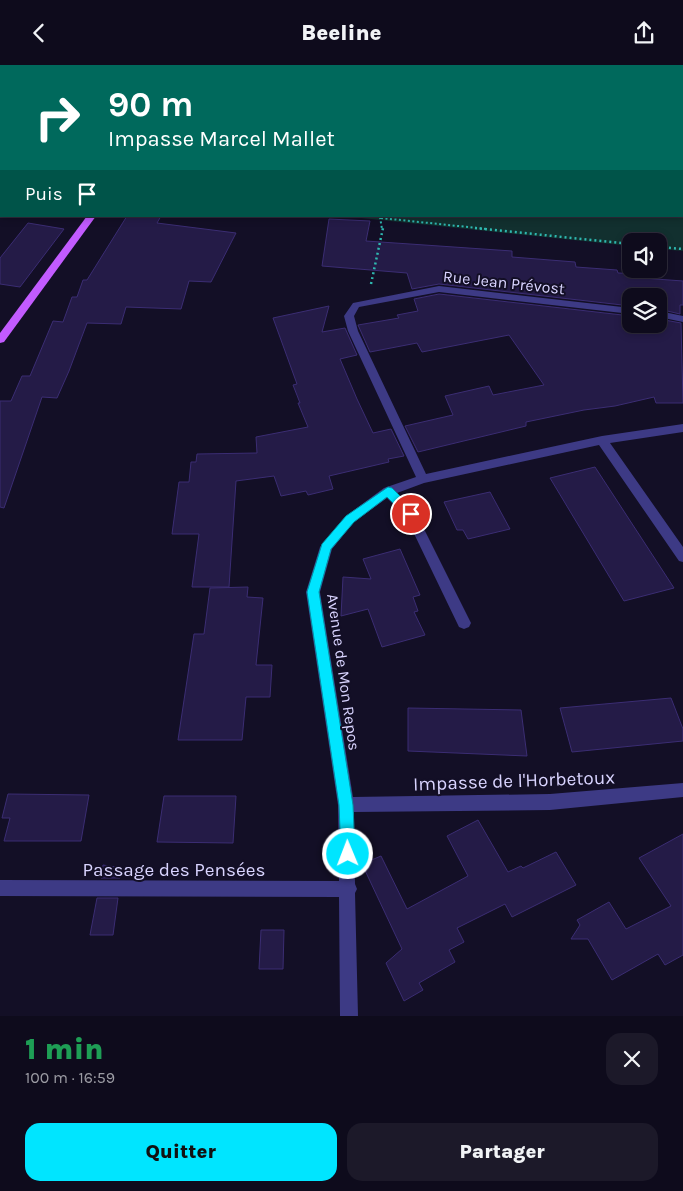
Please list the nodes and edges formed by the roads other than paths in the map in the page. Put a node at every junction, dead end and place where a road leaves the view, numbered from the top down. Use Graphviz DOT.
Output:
graph roads {
  1 [pos="88,217"];
  2 [pos="622,310"];
  3 [pos="667,316"];
  4 [pos="683,319"];
  5 [pos="0,340"];
  6 [pos="683,428"];
  7 [pos="602,440"];
  8 [pos="424,479"];
  9 [pos="388,491"];
  10 [pos="683,557"];
  11 [pos="464,623"];
  12 [pos="683,791"];
  13 [pos="346,805"];
  14 [pos="0,888"];
  15 [pos="349,889"];
  16 [pos="349,1016"];
  1 -- 5 [label="main road"];
  2 -- 8 [label="street, Rue Jean Prévost"];
  3 -- 4 [label="street"];
  6 -- 7 [label="street, Avenue de Mon Repos"];
  7 -- 8 [label="street, Avenue de Mon Repos"];
  7 -- 10 [label="street"];
  8 -- 9 [label="street, Avenue de Mon Repos"];
  9 -- 11 [label="street"];
  9 -- 13 [label="street, Avenue de Mon Repos"];
  12 -- 13 [label="street, Impasse de l'Horbetoux"];
  13 -- 15 [label="street, Avenue de Mon Repos"];
  14 -- 15 [label="street, Passage des Pensées"];
  15 -- 16 [label="street, Avenue de Mon Repos"];
}
